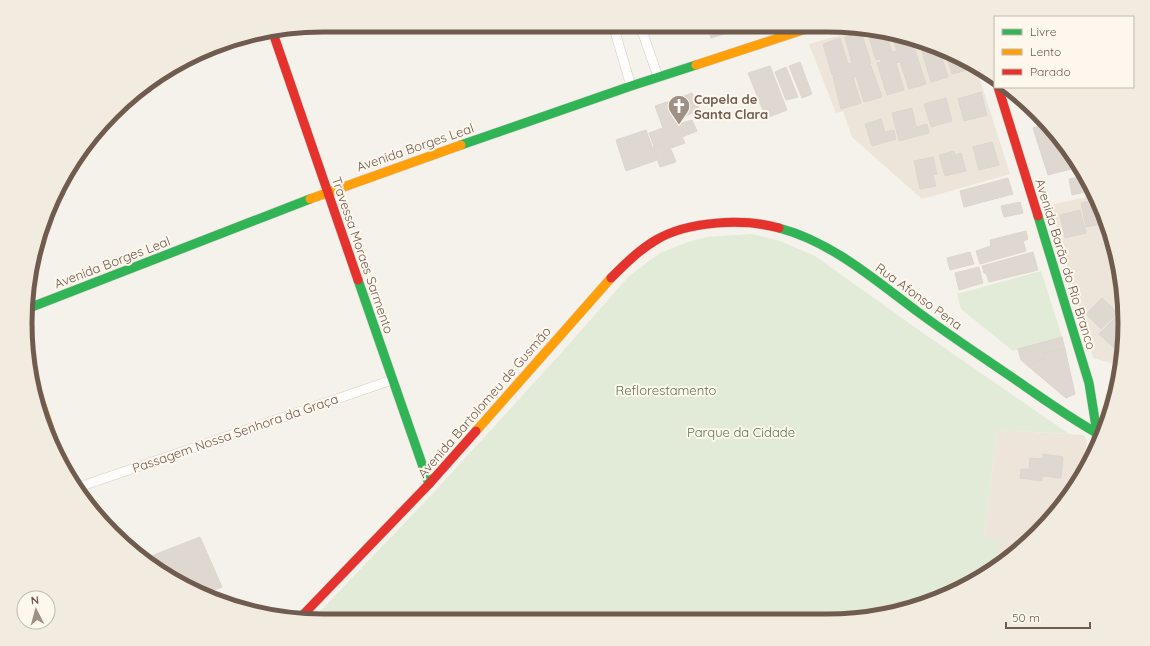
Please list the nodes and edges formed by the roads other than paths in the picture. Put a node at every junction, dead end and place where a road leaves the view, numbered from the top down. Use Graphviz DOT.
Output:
graph roads {
  1 [pos="615,32"];
  2 [pos="642,32"];
  3 [pos="797,32"];
  4 [pos="274,36"];
  5 [pos="658,77"];
  6 [pos="631,86"];
  7 [pos="998,88"];
  8 [pos="328,192"];
  9 [pos="703,225"];
  10 [pos="33,306"];
  11 [pos="392,380"];
  12 [pos="1098,429"];
  13 [pos="1097,433"];
  14 [pos="429,484"];
  15 [pos="82,486"];
  16 [pos="305,613"];
  1 -- 6 [label="street"];
  2 -- 5 [label="street"];
  3 -- 5 [label="main road, Avenida Borges Leal"];
  4 -- 8 [label="main road, Travessa Moraes Sarmento"];
  5 -- 6 [label="main road, Avenida Borges Leal"];
  6 -- 8 [label="main road, Avenida Borges Leal"];
  7 -- 12 [label="main road, Avenida Barão do Rio Branco"];
  8 -- 10 [label="main road, Avenida Borges Leal"];
  8 -- 11 [label="main road, Travessa Moraes Sarmento"];
  9 -- 13 [label="main road, Rua Afonso Pena"];
  9 -- 14 [label="main road, Avenida Bartolomeu de Gusmão"];
  11 -- 14 [label="main road, Travessa Moraes Sarmento"];
  11 -- 15 [label="street, Passagem Nossa Senhora da Graça"];
  14 -- 16 [label="main road, Avenida Bartolomeu de Gusmão"];
}
